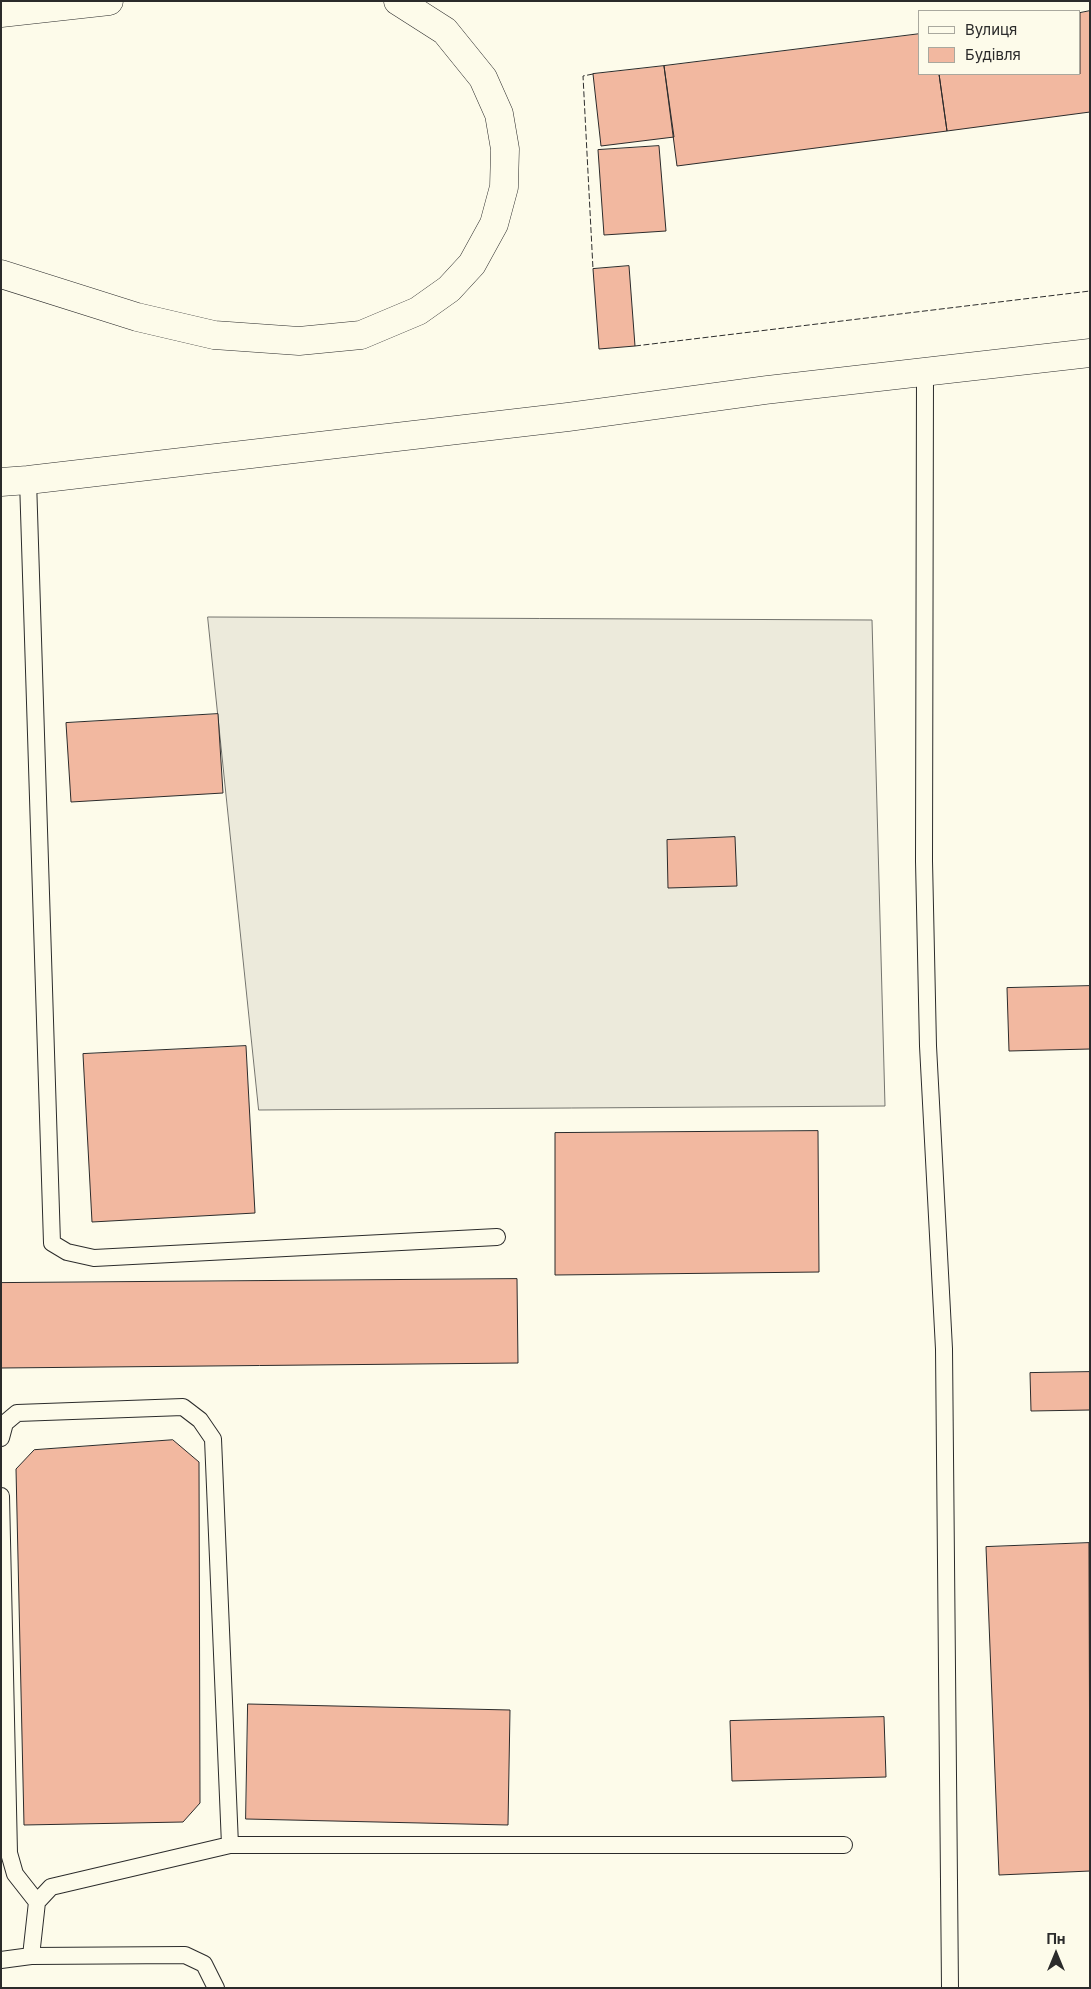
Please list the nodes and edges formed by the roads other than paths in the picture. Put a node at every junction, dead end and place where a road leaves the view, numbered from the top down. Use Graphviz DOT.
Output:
graph roads {
  1 [pos="109,1"];
  2 [pos="398,1"];
  3 [pos="1,13"];
  4 [pos="1,274"];
  5 [pos="1090,354"];
  6 [pos="926,372"];
  7 [pos="28,480"];
  8 [pos="1,482"];
  9 [pos="497,1237"];
  10 [pos="1,1438"];
  11 [pos="1,1496"];
  12 [pos="230,1845"];
  13 [pos="844,1845"];
  14 [pos="37,1902"];
  15 [pos="31,1956"];
  16 [pos="1,1960"];
  17 [pos="216,1988"];
  18 [pos="950,1988"];
  1 -- 3 [label="main road"];
  2 -- 4 [label="main road"];
  5 -- 6 [label="main road"];
  6 -- 7 [label="main road"];
  6 -- 18 [label="lane"];
  7 -- 8 [label="main road"];
  7 -- 9 [label="lane"];
  10 -- 12 [label="lane"];
  11 -- 14 [label="lane"];
  12 -- 13 [label="lane"];
  12 -- 14 [label="lane"];
  14 -- 15 [label="lane"];
  15 -- 16 [label="lane"];
  15 -- 17 [label="lane"];
}
